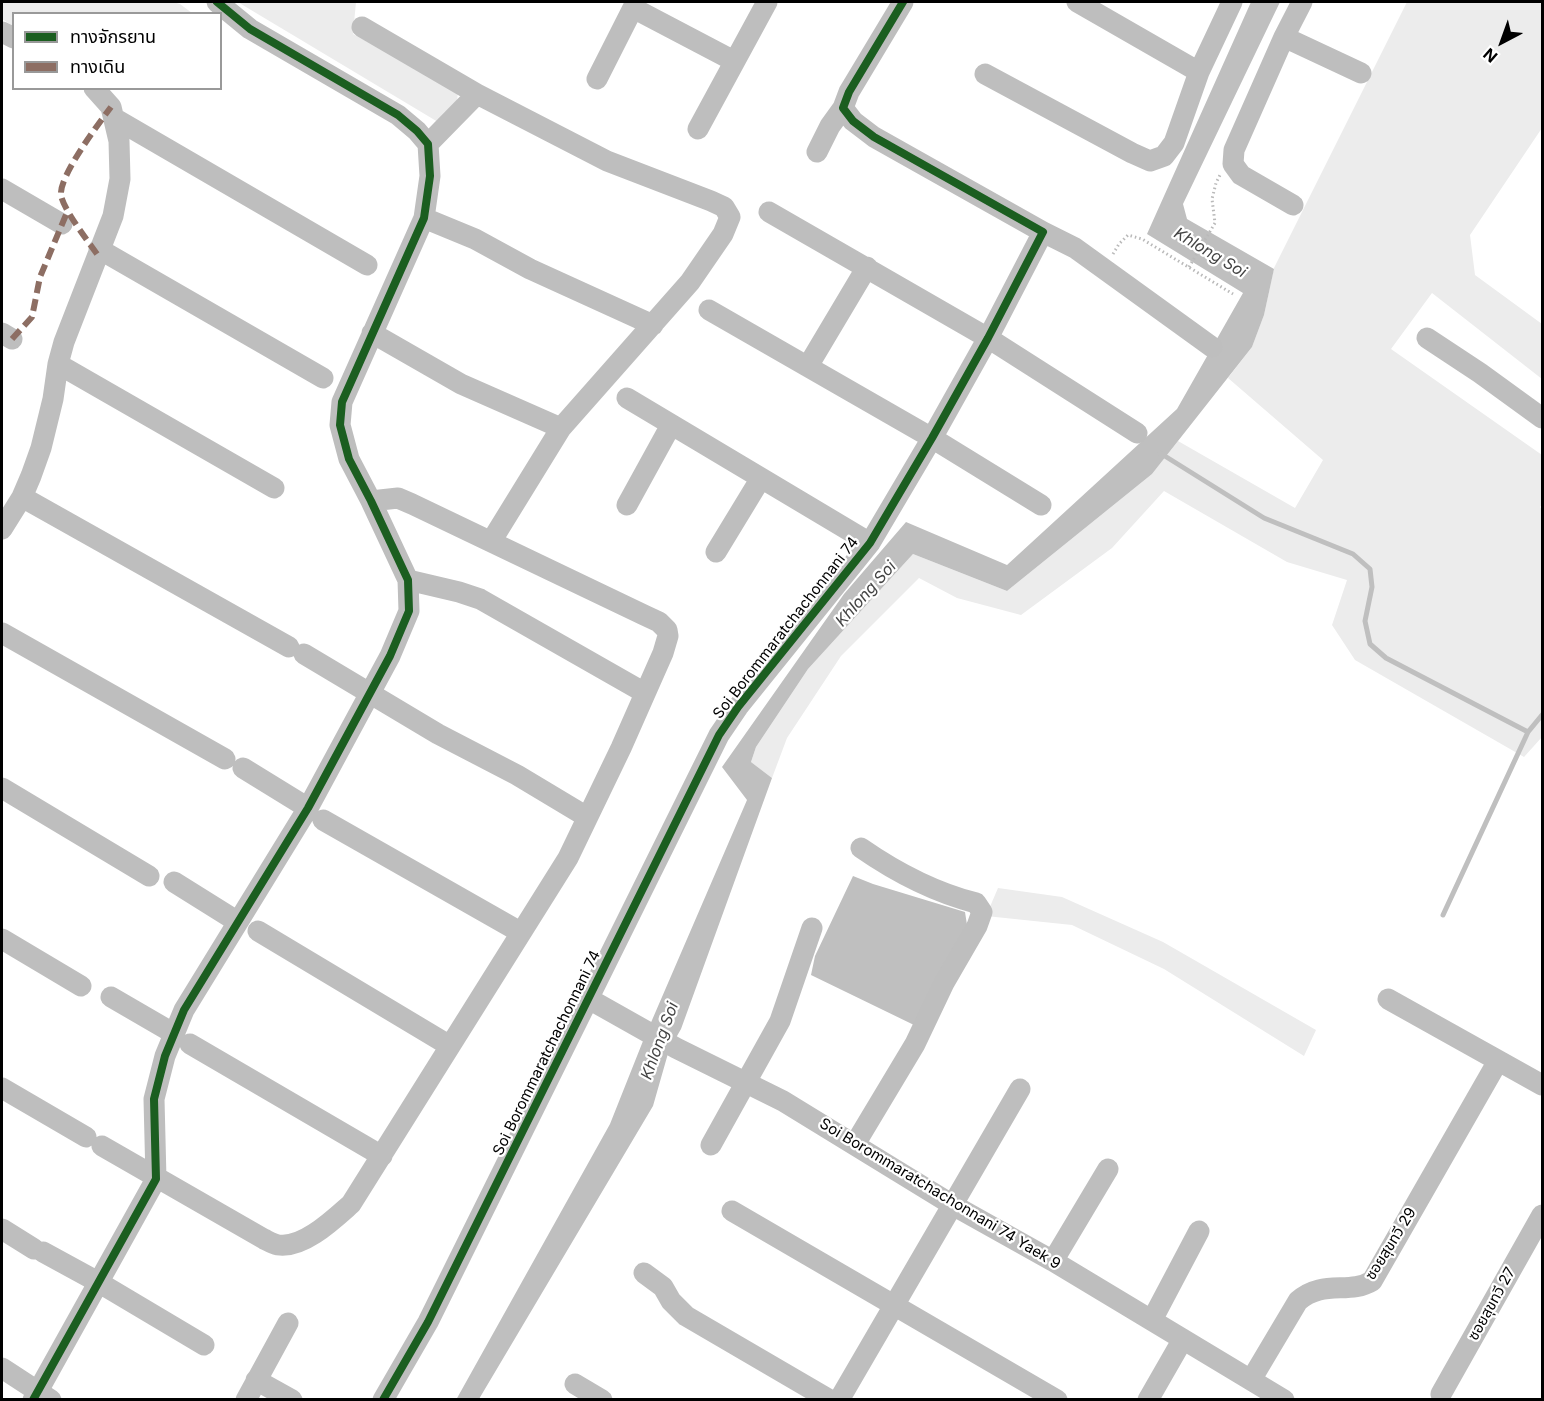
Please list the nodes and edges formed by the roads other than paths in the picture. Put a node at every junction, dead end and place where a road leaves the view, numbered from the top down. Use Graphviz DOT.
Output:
graph roads {
  1 [pos="217,2"];
  2 [pos="767,2"];
  3 [pos="903,2"];
  4 [pos="1077,2"];
  5 [pos="1233,2"];
  6 [pos="1302,2"];
  7 [pos="634,5"];
  8 [pos="362,27"];
  9 [pos="1284,37"];
  10 [pos="734,61"];
  11 [pos="1199,72"];
  12 [pos="1360,72"];
  13 [pos="985,74"];
  14 [pos="597,79"];
  15 [pos="96,90"];
  16 [pos="477,94"];
  17 [pos="843,108"];
  18 [pos="114,118"];
  19 [pos="698,129"];
  20 [pos="428,144"];
  21 [pos="817,152"];
  22 [pos="2,189"];
  23 [pos="1293,205"];
  24 [pos="769,212"];
  25 [pos="424,218"];
  26 [pos="62,224"];
  27 [pos="1043,232"];
  28 [pos="99,249"];
  29 [pos="367,265"];
  30 [pos="867,267"];
  31 [pos="709,310"];
  32 [pos="653,326"];
  33 [pos="372,333"];
  34 [pos="988,338"];
  35 [pos="1427,338"];
  36 [pos="1212,347"];
  37 [pos="57,364"];
  38 [pos="808,366"];
  39 [pos="323,378"];
  40 [pos="627,398"];
  41 [pos="1542,418"];
  42 [pos="671,425"];
  43 [pos="561,428"];
  44 [pos="1137,433"];
  45 [pos="932,438"];
  46 [pos="761,478"];
  47 [pos="274,488"];
  48 [pos="22,497"];
  49 [pos="371,501"];
  50 [pos="627,505"];
  51 [pos="1041,506"];
  52 [pos="2,529"];
  53 [pos="492,540"];
  54 [pos="870,543"];
  55 [pos="716,552"];
  56 [pos="408,580"];
  57 [pos="2,633"];
  58 [pos="370,692"];
  59 [pos="645,693"];
  60 [pos="2,788"];
  61 [pos="315,814"];
  62 [pos="587,817"];
  63 [pos="861,848"];
  64 [pos="149,876"];
  65 [pos="174,882"];
  66 [pos="238,922"];
  67 [pos="812,928"];
  68 [pos="258,931"];
  69 [pos="520,932"];
  70 [pos="2,939"];
  71 [pos="81,986"];
  72 [pos="111,998"];
  73 [pos="589,999"];
  74 [pos="1388,999"];
  75 [pos="181,1038"];
  76 [pos="450,1046"];
  77 [pos="1498,1061"];
  78 [pos="746,1083"];
  79 [pos="1542,1085"];
  80 [pos="2,1088"];
  81 [pos="1020,1089"];
  82 [pos="855,1144"];
  83 [pos="711,1145"];
  84 [pos="382,1156"];
  85 [pos="1108,1169"];
  86 [pos="156,1179"];
  87 [pos="951,1204"];
  88 [pos="732,1211"];
  89 [pos="1542,1215"];
  90 [pos="2,1229"];
  91 [pos="1199,1231"];
  92 [pos="1053,1261"];
  93 [pos="644,1273"];
  94 [pos="98,1282"];
  95 [pos="893,1305"];
  96 [pos="1152,1320"];
  97 [pos="288,1323"];
  98 [pos="1183,1340"];
  99 [pos="204,1345"];
  100 [pos="2,1368"];
  101 [pos="256,1380"];
  102 [pos="1251,1380"];
  103 [pos="575,1384"];
  104 [pos="1441,1394"];
  105 [pos="40,1397"];
  106 [pos="246,1400"];
  107 [pos="292,1400"];
  108 [pos="383,1400"];
  109 [pos="602,1400"];
  110 [pos="830,1400"];
  111 [pos="838,1400"];
  112 [pos="1057,1400"];
  113 [pos="1148,1400"];
  114 [pos="1284,1400"];
  1 -- 20 [label="street"];
  2 -- 10 [label="street"];
  3 -- 17 [label="street"];
  4 -- 11 [label="street"];
  5 -- 11 [label="street"];
  6 -- 9 [label="street"];
  7 -- 10 [label="street"];
  7 -- 14 [label="street"];
  8 -- 16 [label="street"];
  9 -- 12 [label="street"];
  9 -- 23 [label="street"];
  10 -- 19 [label="street"];
  11 -- 13 [label="street"];
  15 -- 18 [label="street"];
  16 -- 20 [label="street"];
  16 -- 32 [label="street"];
  17 -- 21 [label="street"];
  17 -- 27 [label="street"];
  18 -- 28 [label="street"];
  18 -- 29 [label="street"];
  20 -- 25 [label="street"];
  22 -- 26 [label="street"];
  24 -- 30 [label="street"];
  25 -- 32 [label="street"];
  25 -- 33 [label="street"];
  27 -- 34 [label="street, Soi Borommaratchachonnani 74"];
  27 -- 36 [label="street"];
  28 -- 37 [label="street"];
  28 -- 39 [label="street"];
  30 -- 34 [label="street"];
  30 -- 38 [label="street"];
  31 -- 38 [label="street"];
  32 -- 43 [label="street"];
  33 -- 43 [label="street"];
  33 -- 49 [label="street"];
  34 -- 44 [label="street"];
  34 -- 45 [label="street, Soi Borommaratchachonnani 74"];
  35 -- 41 [label="street"];
  37 -- 47 [label="street"];
  37 -- 48 [label="street"];
  38 -- 45 [label="street"];
  40 -- 42 [label="street"];
  42 -- 46 [label="street"];
  42 -- 50 [label="street"];
  43 -- 53 [label="street"];
  45 -- 51 [label="street"];
  45 -- 54 [label="street, Soi Borommaratchachonnani 74"];
  46 -- 54 [label="street"];
  46 -- 55 [label="street"];
  48 -- 52 [label="street"];
  48 -- 58 [label="street"];
  49 -- 53 [label="street"];
  49 -- 56 [label="street"];
  53 -- 59 [label="street"];
  54 -- 73 [label="street, Soi Borommaratchachonnani 74"];
  56 -- 58 [label="street"];
  56 -- 59 [label="street"];
  57 -- 61 [label="street"];
  58 -- 61 [label="street"];
  58 -- 62 [label="street"];
  59 -- 62 [label="street"];
  60 -- 64 [label="street"];
  61 -- 66 [label="street"];
  61 -- 69 [label="street"];
  62 -- 69 [label="street"];
  63 -- 82 [label="street"];
  65 -- 66 [label="street"];
  66 -- 75 [label="street"];
  67 -- 78 [label="street"];
  68 -- 76 [label="street"];
  69 -- 76 [label="street"];
  70 -- 71 [label="street"];
  72 -- 75 [label="street"];
  73 -- 78 [label="street, Soi Borommaratchachonnani 74 Yaek 9"];
  73 -- 108 [label="street, Soi Borommaratchachonnani 74"];
  74 -- 77 [label="street"];
  75 -- 84 [label="street"];
  75 -- 86 [label="street"];
  76 -- 84 [label="street"];
  77 -- 79 [label="street"];
  77 -- 102 [label="street, ซอยสุขทวี 29"];
  78 -- 82 [label="street, Soi Borommaratchachonnani 74 Yaek 9"];
  78 -- 83 [label="street"];
  80 -- 86 [label="street"];
  81 -- 87 [label="street"];
  82 -- 87 [label="street, Soi Borommaratchachonnani 74 Yaek 9"];
  84 -- 86 [label="street"];
  85 -- 92 [label="street"];
  86 -- 94 [label="street"];
  87 -- 92 [label="street, Soi Borommaratchachonnani 74 Yaek 9"];
  87 -- 95 [label="street"];
  88 -- 95 [label="street"];
  89 -- 104 [label="street, ซอยสุขทวี 27"];
  90 -- 94 [label="street"];
  91 -- 96 [label="street"];
  92 -- 96 [label="street, Soi Borommaratchachonnani 74 Yaek 9"];
  93 -- 110 [label="street"];
  94 -- 99 [label="street"];
  94 -- 105 [label="street"];
  95 -- 111 [label="street"];
  95 -- 112 [label="street"];
  96 -- 98 [label="street, Soi Borommaratchachonnani 74 Yaek 9"];
  97 -- 101 [label="street"];
  98 -- 102 [label="street, Soi Borommaratchachonnani 74 Yaek 9"];
  98 -- 113 [label="street"];
  100 -- 105 [label="street"];
  101 -- 106 [label="street"];
  101 -- 107 [label="street"];
  102 -- 114 [label="street, Soi Borommaratchachonnani 74 Yaek 9"];
  103 -- 109 [label="street"];
}
